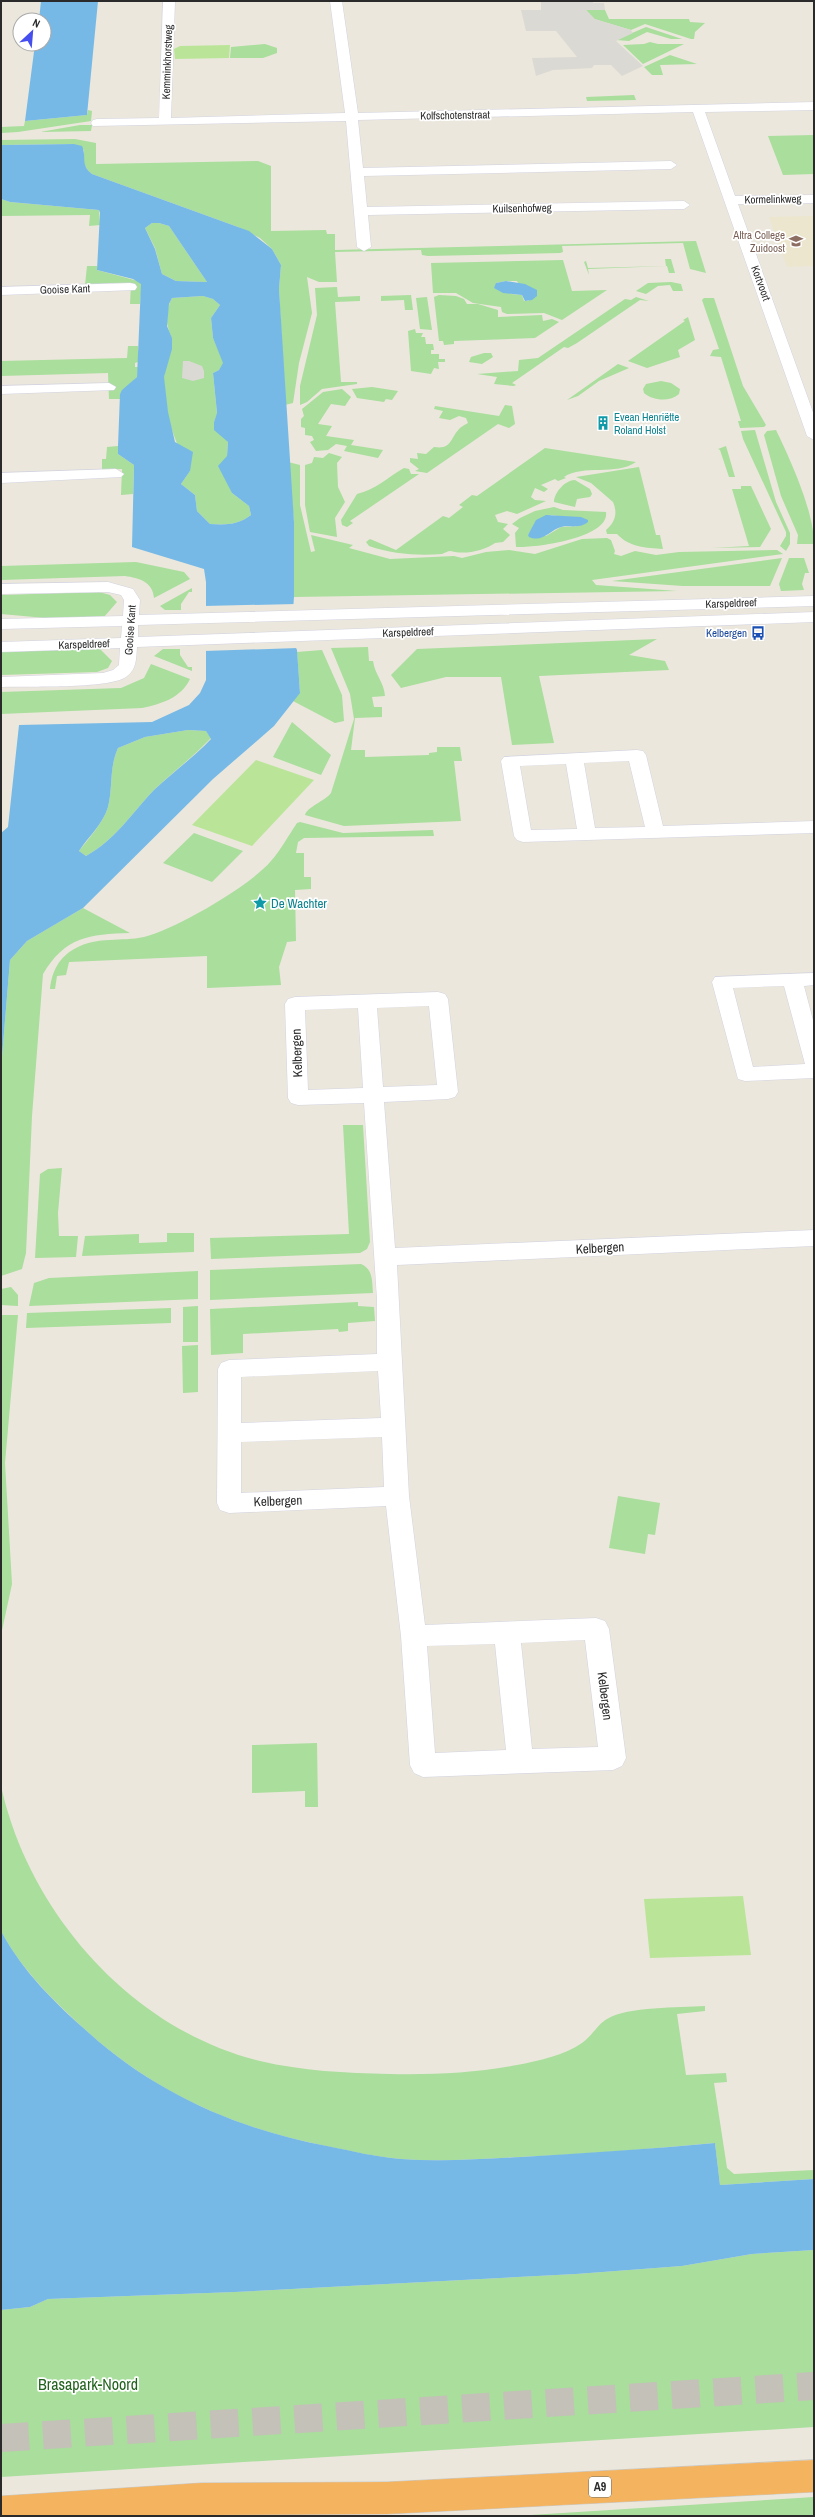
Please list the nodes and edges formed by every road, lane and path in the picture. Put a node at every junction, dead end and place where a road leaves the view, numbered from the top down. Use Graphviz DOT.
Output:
graph roads {
  1 [pos="169,1"];
  2 [pos="336,1"];
  3 [pos="814,106"];
  4 [pos="698,109"];
  5 [pos="352,117"];
  6 [pos="165,122"];
  7 [pos="97,123"];
  8 [pos="671,165"];
  9 [pos="356,172"];
  10 [pos="814,199"];
  11 [pos="732,200"];
  12 [pos="684,205"];
  13 [pos="360,211"];
  14 [pos="364,247"];
  15 [pos="130,288"];
  16 [pos="1,291"];
  17 [pos="110,387"];
  18 [pos="1,390"];
  19 [pos="814,436"];
  20 [pos="116,474"];
  21 [pos="1,478"];
  22 [pos="1,590"];
  23 [pos="814,601"];
  24 [pos="814,617"];
  25 [pos="131,620"];
  26 [pos="1,624"];
  27 [pos="130,642"];
  28 [pos="1,647"];
  29 [pos="1,682"];
  30 [pos="574,758"];
  31 [pos="814,827"];
  32 [pos="655,832"];
  33 [pos="587,834"];
  34 [pos="792,979"];
  35 [pos="814,979"];
  36 [pos="367,1001"];
  37 [pos="814,1062"];
  38 [pos="814,1071"];
  39 [pos="373,1096"];
  40 [pos="814,1238"];
  41 [pos="385,1257"];
  42 [pos="389,1362"];
  43 [pos="393,1427"];
  44 [pos="230,1433"];
  45 [pos="396,1496"];
  46 [pos="507,1632"];
  47 [pos="414,1636"];
  48 [pos="520,1762"];
  49 [pos="814,2476"];
  50 [pos="1,2512"];
  1 -- 6 [label="street, Kemminkhorstweg"];
  2 -- 5 [label="street"];
  3 -- 4 [label="street, Kolfschotenstraat"];
  4 -- 5 [label="street, Kolfschotenstraat"];
  4 -- 11 [label="street, Kortvoort"];
  5 -- 6 [label="street, Kolfschotenstraat"];
  5 -- 9 [label="street"];
  6 -- 7 [label="street, Kolfschotenstraat"];
  8 -- 9 [label="street"];
  9 -- 13 [label="street"];
  10 -- 11 [label="street, Kormelinkweg"];
  11 -- 19 [label="street, Kortvoort"];
  12 -- 13 [label="street, Kuilsenhofweg"];
  13 -- 14 [label="street"];
  15 -- 16 [label="street, Gooise Kant"];
  17 -- 18 [label="street"];
  20 -- 21 [label="street"];
  22 -- 25 [label="street, Gooise Kant"];
  23 -- 25 [label="street, Karspeldreef"];
  24 -- 27 [label="street, Karspeldreef"];
  25 -- 26 [label="street, Karspeldreef"];
  25 -- 27 [label="street, Gooise Kant"];
  27 -- 28 [label="street, Karspeldreef"];
  27 -- 29 [label="street, Gooise Kant"];
  30 -- 32 [label="street"];
  30 -- 33 [label="street"];
  30 -- 33 [label="street"];
  31 -- 32 [label="street"];
  32 -- 33 [label="street"];
  34 -- 35 [label="street"];
  34 -- 37 [label="street"];
  34 -- 38 [label="street"];
  36 -- 39 [label="street, Kelbergen"];
  36 -- 39 [label="street, Kelbergen"];
  36 -- 39 [label="street, Kelbergen"];
  39 -- 41 [label="street, Kelbergen"];
  40 -- 41 [label="street, Kelbergen"];
  41 -- 42 [label="street, Kelbergen"];
  42 -- 43 [label="street, Kelbergen"];
  42 -- 44 [label="street, Kelbergen"];
  43 -- 44 [label="street"];
  43 -- 45 [label="street, Kelbergen"];
  44 -- 45 [label="street, Kelbergen"];
  45 -- 47 [label="street, Kelbergen"];
  46 -- 47 [label="street, Kelbergen"];
  46 -- 48 [label="street"];
  46 -- 48 [label="street, Kelbergen"];
  47 -- 48 [label="street, Kelbergen"];
  49 -- 50 [label="highway, A9"];
}
